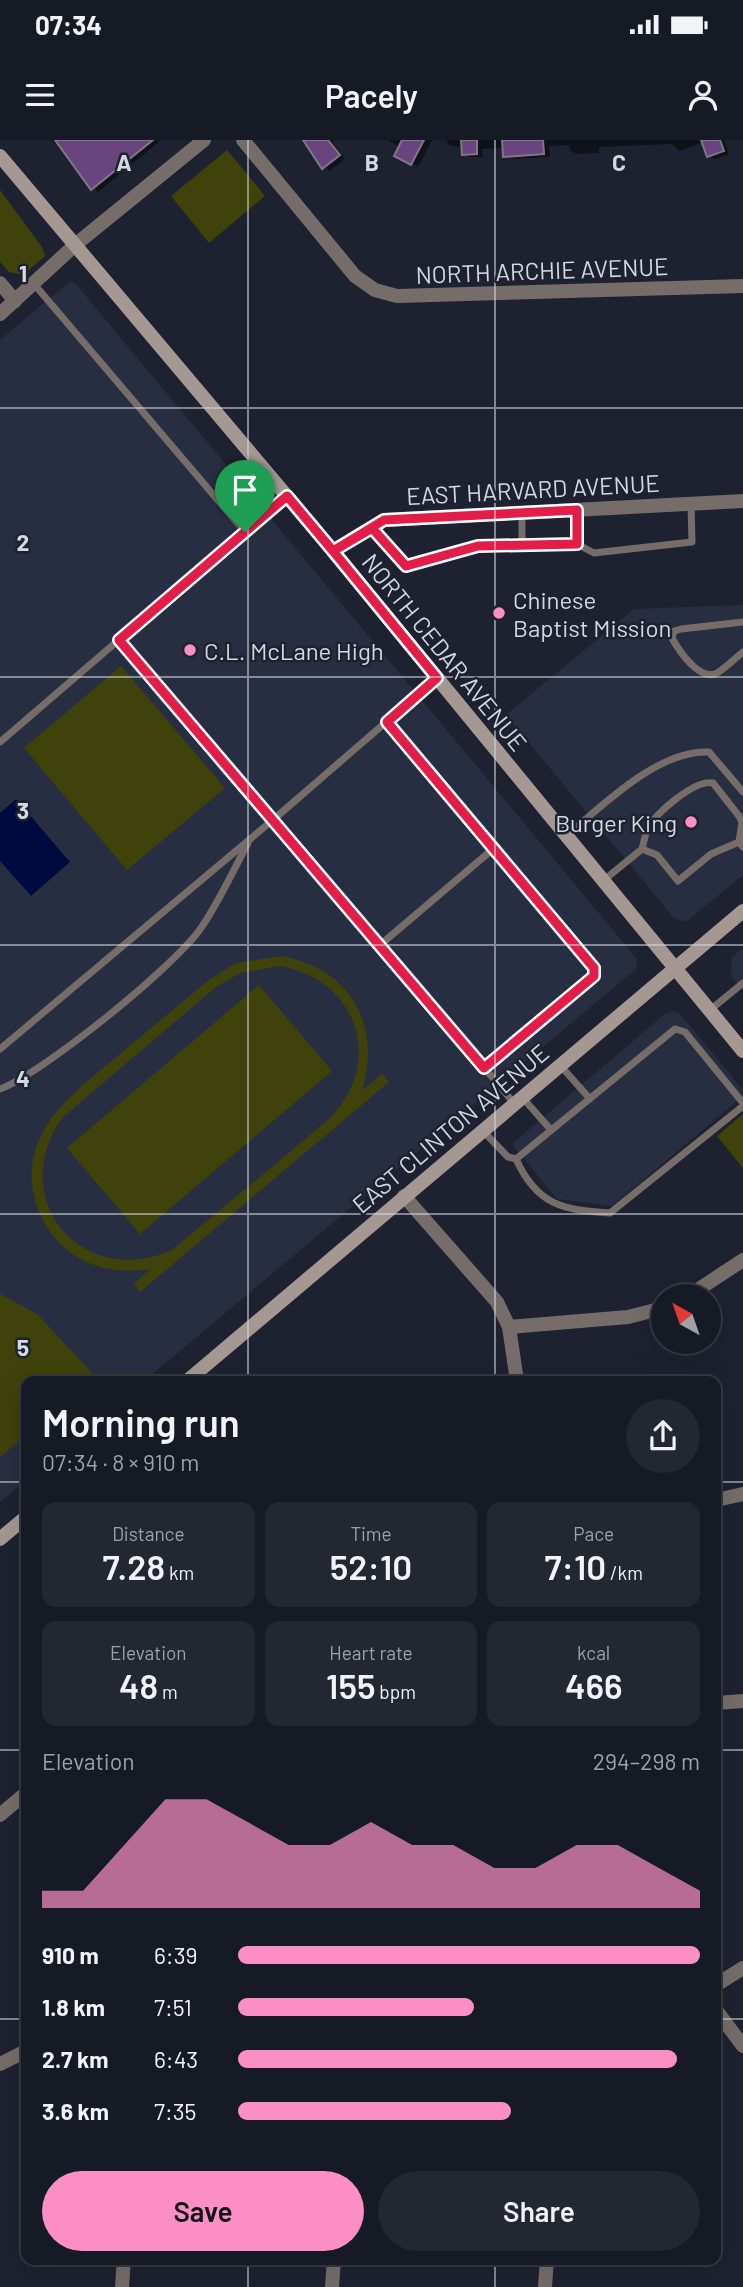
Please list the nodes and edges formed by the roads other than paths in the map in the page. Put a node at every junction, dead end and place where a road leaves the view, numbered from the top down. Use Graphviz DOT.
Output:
graph roads {
  1 [pos="204,140"];
  2 [pos="243,140"];
  3 [pos="0,156"];
  4 [pos="75,245"];
  5 [pos="0,283"];
  6 [pos="34,284"];
  7 [pos="743,286"];
  8 [pos="15,301"];
  9 [pos="0,314"];
  10 [pos="287,496"];
  11 [pos="743,501"];
  12 [pos="691,504"];
  13 [pos="577,510"];
  14 [pos="522,513"];
  15 [pos="372,528"];
  16 [pos="245,532"];
  17 [pos="522,544"];
  18 [pos="577,544"];
  19 [pos="333,551"];
  20 [pos="743,622"];
  21 [pos="119,640"];
  22 [pos="743,652"];
  23 [pos="437,678"];
  24 [pos="387,722"];
  25 [pos="0,742"];
  26 [pos="743,792"];
  27 [pos="274,819"];
  28 [pos="566,836"];
  29 [pos="250,839"];
  30 [pos="741,845"];
  31 [pos="494,849"];
  32 [pos="642,849"];
  33 [pos="603,881"];
  34 [pos="742,914"];
  35 [pos="380,945"];
  36 [pos="674,968"];
  37 [pos="743,983"];
  38 [pos="710,1011"];
  39 [pos="0,1049"];
  40 [pos="743,1051"];
  41 [pos="560,1064"];
  42 [pos="484,1068"];
  43 [pos="0,1089"];
  44 [pos="590,1098"];
  45 [pos="518,1100"];
  46 [pos="743,1105"];
  47 [pos="482,1130"];
  48 [pos="551,1130"];
  49 [pos="516,1158"];
  50 [pos="404,1196"];
  51 [pos="743,1260"];
  52 [pos="707,1284"];
  53 [pos="651,1310"];
  54 [pos="509,1326"];
  55 [pos="193,1376"];
  56 [pos="516,1376"];
  57 [pos="743,1494"];
  58 [pos="721,1499"];
  59 [pos="21,1521"];
  60 [pos="0,1539"];
  61 [pos="743,1701"];
  62 [pos="721,1703"];
  63 [pos="21,1797"];
  64 [pos="0,1815"];
  65 [pos="743,1968"];
  66 [pos="721,1982"];
  67 [pos="721,2017"];
  68 [pos="743,2046"];
  69 [pos="21,2054"];
  70 [pos="0,2064"];
  71 [pos="123,2265"];
  72 [pos="334,2265"];
  73 [pos="547,2265"];
  74 [pos="121,2287"];
  75 [pos="332,2287"];
  76 [pos="545,2287"];
  1 -- 4 [label="street"];
  2 -- 7 [label="street, NORTH ARCHIE AVENUE"];
  3 -- 4 [label="main road, NORTH CEDAR AVENUE"];
  4 -- 6 [label="street"];
  4 -- 10 [label="main road, NORTH CEDAR AVENUE"];
  5 -- 8 [label="street"];
  6 -- 8 [label="street"];
  6 -- 16 [label="lane"];
  8 -- 9 [label="street"];
  10 -- 16 [label="lane"];
  10 -- 19 [label="main road, NORTH CEDAR AVENUE"];
  11 -- 12 [label="street, EAST HARVARD AVENUE"];
  12 -- 13 [label="street, EAST HARVARD AVENUE"];
  12 -- 18 [label="lane"];
  13 -- 14 [label="street, EAST HARVARD AVENUE"];
  13 -- 18 [label="lane"];
  14 -- 15 [label="street, EAST HARVARD AVENUE"];
  14 -- 17 [label="lane"];
  15 -- 17 [label="lane"];
  15 -- 19 [label="street, EAST HARVARD AVENUE"];
  16 -- 21 [label="lane"];
  17 -- 18 [label="lane"];
  19 -- 23 [label="main road, NORTH CEDAR AVENUE"];
  20 -- 22 [label="lane"];
  21 -- 25 [label="lane"];
  21 -- 27 [label="lane"];
  23 -- 24 [label="lane"];
  23 -- 28 [label="main road, NORTH CEDAR AVENUE"];
  24 -- 27 [label="lane"];
  24 -- 31 [label="lane"];
  26 -- 28 [label="lane"];
  27 -- 29 [label="lane"];
  27 -- 35 [label="lane"];
  28 -- 33 [label="main road, NORTH CEDAR AVENUE"];
  29 -- 39 [label="lane"];
  29 -- 43 [label="lane"];
  30 -- 32 [label="lane"];
  30 -- 32 [label="lane"];
  31 -- 35 [label="lane"];
  31 -- 42 [label="lane"];
  32 -- 33 [label="lane"];
  33 -- 36 [label="main road, NORTH CEDAR AVENUE"];
  34 -- 36 [label="main road, EAST CLINTON AVENUE"];
  35 -- 42 [label="lane"];
  36 -- 38 [label="main road, NORTH CEDAR AVENUE"];
  36 -- 41 [label="main road, EAST CLINTON AVENUE"];
  37 -- 38 [label="lane"];
  38 -- 40 [label="main road, NORTH CEDAR AVENUE"];
  41 -- 44 [label="lane"];
  41 -- 45 [label="main road, EAST CLINTON AVENUE"];
  42 -- 45 [label="lane"];
  44 -- 46 [label="lane"];
  44 -- 48 [label="lane"];
  45 -- 47 [label="main road, EAST CLINTON AVENUE"];
  45 -- 48 [label="lane"];
  46 -- 49 [label="lane"];
  47 -- 49 [label="lane"];
  47 -- 50 [label="main road, EAST CLINTON AVENUE"];
  48 -- 49 [label="lane"];
  50 -- 54 [label="street"];
  50 -- 55 [label="main road, EAST CLINTON AVENUE"];
  51 -- 52 [label="street"];
  53 -- 54 [label="street"];
  54 -- 56 [label="street"];
  57 -- 58 [label="street"];
  59 -- 60 [label="main road"];
  61 -- 62 [label="street"];
  63 -- 64 [label="street"];
  65 -- 66 [label="street"];
  67 -- 68 [label="street"];
  69 -- 70 [label="street"];
  71 -- 74 [label="street"];
  72 -- 75 [label="street"];
  73 -- 76 [label="street"];
}
